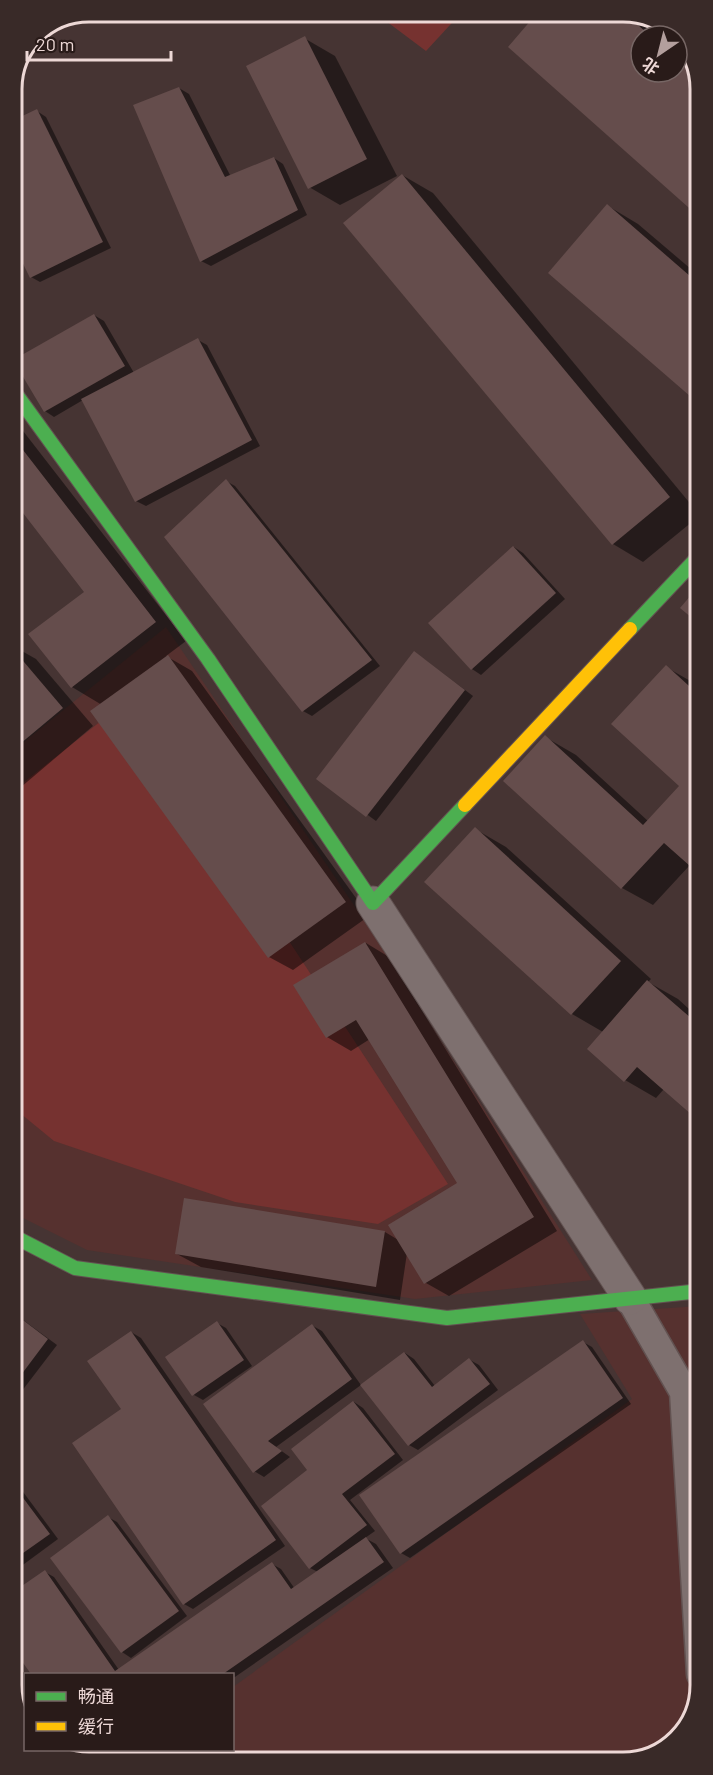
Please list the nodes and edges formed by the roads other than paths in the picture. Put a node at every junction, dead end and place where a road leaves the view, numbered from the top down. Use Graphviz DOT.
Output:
graph roads {
  1 [pos="23,404"];
  2 [pos="690,566"];
  3 [pos="373,903"];
  4 [pos="22,1241"];
  5 [pos="690,1292"];
  6 [pos="630,1298"];
  7 [pos="690,1492"];
  1 -- 3 [label="street"];
  2 -- 3 [label="street"];
  3 -- 6 [label="street"];
  4 -- 6 [label="street"];
  5 -- 6 [label="street"];
  6 -- 7 [label="lane"];
}
